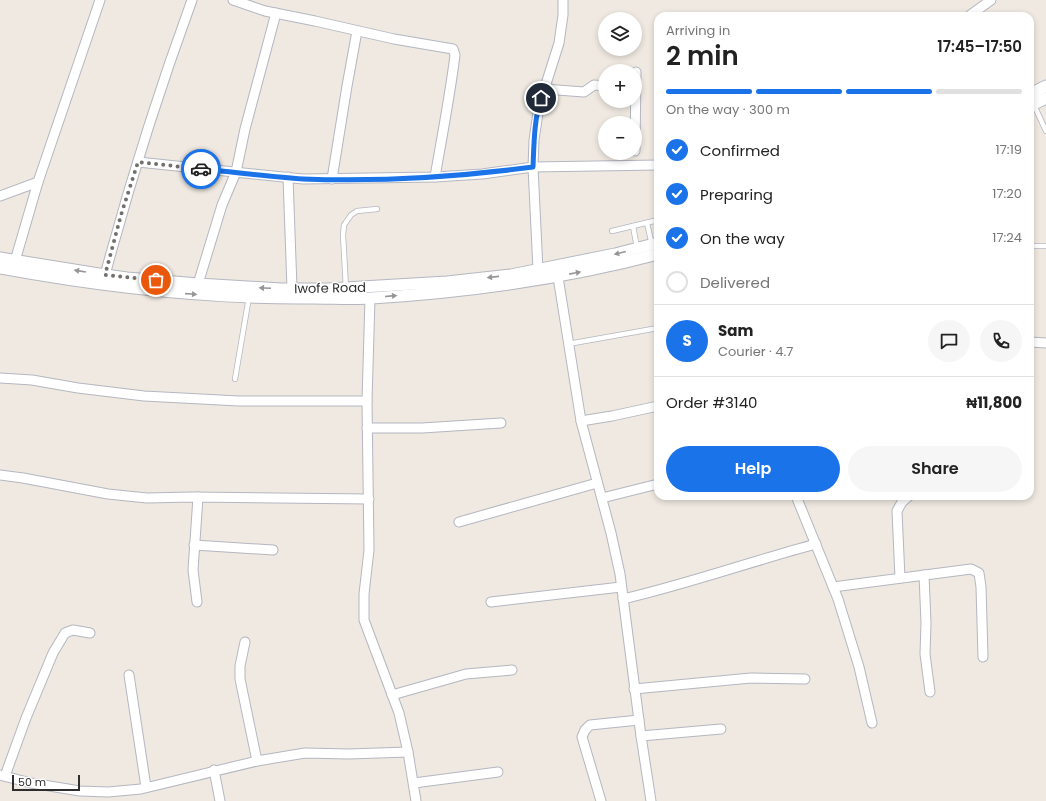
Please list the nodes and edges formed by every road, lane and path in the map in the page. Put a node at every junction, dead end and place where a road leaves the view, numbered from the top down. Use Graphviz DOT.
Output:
graph roads {
  1 [pos="100,0"];
  2 [pos="192,0"];
  3 [pos="233,0"];
  4 [pos="563,0"];
  5 [pos="991,0"];
  6 [pos="974,12"];
  7 [pos="276,13"];
  8 [pos="357,31"];
  9 [pos="598,85"];
  10 [pos="1046,86"];
  11 [pos="544,90"];
  12 [pos="1046,98"];
  13 [pos="1034,99"];
  14 [pos="1034,101"];
  15 [pos="1034,108"];
  16 [pos="1046,131"];
  17 [pos="635,160"];
  18 [pos="138,162"];
  19 [pos="635,165"];
  20 [pos="654,165"];
  21 [pos="533,167"];
  22 [pos="236,172"];
  23 [pos="288,177"];
  24 [pos="435,177"];
  25 [pos="332,179"];
  26 [pos="38,182"];
  27 [pos="0,196"];
  28 [pos="376,209"];
  29 [pos="654,221"];
  30 [pos="647,223"];
  31 [pos="633,226"];
  32 [pos="612,231"];
  33 [pos="654,242"];
  34 [pos="1034,246"];
  35 [pos="1046,246"];
  36 [pos="654,247"];
  37 [pos="654,248"];
  38 [pos="637,249"];
  39 [pos="0,258"];
  40 [pos="15,261"];
  41 [pos="0,268"];
  42 [pos="538,270"];
  43 [pos="105,275"];
  44 [pos="558,277"];
  45 [pos="198,284"];
  46 [pos="170,287"];
  47 [pos="292,288"];
  48 [pos="346,288"];
  49 [pos="249,297"];
  50 [pos="370,298"];
  51 [pos="654,329"];
  52 [pos="1034,342"];
  53 [pos="1046,343"];
  54 [pos="568,344"];
  55 [pos="0,378"];
  56 [pos="235,379"];
  57 [pos="367,401"];
  58 [pos="654,407"];
  59 [pos="581,421"];
  60 [pos="501,423"];
  61 [pos="367,428"];
  62 [pos="0,475"];
  63 [pos="597,483"];
  64 [pos="654,485"];
  65 [pos="198,497"];
  66 [pos="602,498"];
  67 [pos="369,500"];
  68 [pos="798,500"];
  69 [pos="904,500"];
  70 [pos="459,522"];
  71 [pos="816,544"];
  72 [pos="194,545"];
  73 [pos="273,550"];
  74 [pos="924,575"];
  75 [pos="900,578"];
  76 [pos="621,587"];
  77 [pos="833,587"];
  78 [pos="623,599"];
  79 [pos="197,602"];
  80 [pos="491,602"];
  81 [pos="90,633"];
  82 [pos="245,642"];
  83 [pos="983,657"];
  84 [pos="512,670"];
  85 [pos="129,675"];
  86 [pos="805,679"];
  87 [pos="634,689"];
  88 [pos="930,692"];
  89 [pos="392,695"];
  90 [pos="639,720"];
  91 [pos="872,723"];
  92 [pos="721,729"];
  93 [pos="641,736"];
  94 [pos="408,752"];
  95 [pos="257,761"];
  96 [pos="214,770"];
  97 [pos="498,772"];
  98 [pos="3,776"];
  99 [pos="414,783"];
  100 [pos="146,787"];
  101 [pos="220,801"];
  102 [pos="416,801"];
  103 [pos="601,801"];
  104 [pos="651,801"];
  1 -- 26 [label="street"];
  2 -- 18 [label="street"];
  3 -- 7 [label="street"];
  4 -- 11 [label="street"];
  5 -- 6 [label="street"];
  7 -- 8 [label="street"];
  7 -- 22 [label="street"];
  8 -- 24 [label="street"];
  8 -- 25 [label="street"];
  9 -- 11 [label="street"];
  10 -- 13 [label="street"];
  11 -- 21 [label="street"];
  12 -- 14 [label="street"];
  15 -- 16 [label="lane"];
  17 -- 19 [label="street"];
  18 -- 22 [label="street"];
  18 -- 43 [label="street"];
  19 -- 20 [label="street"];
  19 -- 21 [label="street"];
  21 -- 24 [label="street"];
  21 -- 42 [label="street"];
  22 -- 23 [label="street"];
  22 -- 45 [label="street"];
  23 -- 25 [label="street"];
  23 -- 47 [label="street"];
  24 -- 25 [label="street"];
  26 -- 27 [label="street"];
  26 -- 40 [label="street"];
  28 -- 48 [label="lane"];
  29 -- 30 [label="lane"];
  30 -- 31 [label="lane"];
  30 -- 33 [label="lane"];
  31 -- 32 [label="lane"];
  31 -- 38 [label="lane"];
  34 -- 35 [label="lane"];
  36 -- 38 [label="street, Iwofe Road"];
  44 -- 37 [label="street, Iwofe Road, one-way"];
  38 -- 42 [label="street, Iwofe Road, one-way"];
  39 -- 40 [label="street, Iwofe Road"];
  43 -- 40 [label="street, Iwofe Road, one-way"];
  41 -- 46 [label="street, Iwofe Road"];
  42 -- 48 [label="street, Iwofe Road, one-way"];
  43 -- 46 [label="street, Iwofe Road"];
  50 -- 44 [label="street, Iwofe Road, one-way"];
  44 -- 54 [label="street"];
  45 -- 46 [label="street, Iwofe Road"];
  47 -- 45 [label="street, Iwofe Road, one-way"];
  46 -- 49 [label="street, Iwofe Road, one-way"];
  47 -- 48 [label="street, Iwofe Road"];
  49 -- 50 [label="street, Iwofe Road"];
  49 -- 56 [label="lane"];
  50 -- 57 [label="street"];
  51 -- 54 [label="lane"];
  52 -- 53 [label="street"];
  54 -- 59 [label="street"];
  55 -- 57 [label="street"];
  57 -- 61 [label="street"];
  58 -- 59 [label="street"];
  59 -- 63 [label="street"];
  60 -- 61 [label="street"];
  61 -- 67 [label="street"];
  62 -- 65 [label="street"];
  63 -- 66 [label="street"];
  63 -- 70 [label="street"];
  64 -- 66 [label="street"];
  65 -- 67 [label="street"];
  65 -- 72 [label="street"];
  66 -- 76 [label="street"];
  67 -- 89 [label="street"];
  68 -- 71 [label="street"];
  69 -- 75 [label="street"];
  71 -- 77 [label="street"];
  71 -- 78 [label="street"];
  72 -- 73 [label="street"];
  72 -- 79 [label="street"];
  74 -- 75 [label="street"];
  74 -- 83 [label="street"];
  74 -- 88 [label="street"];
  75 -- 77 [label="street"];
  76 -- 78 [label="street"];
  76 -- 80 [label="street"];
  77 -- 91 [label="street"];
  78 -- 87 [label="street"];
  81 -- 98 [label="street"];
  82 -- 95 [label="street"];
  84 -- 89 [label="street"];
  85 -- 100 [label="street"];
  86 -- 87 [label="street"];
  87 -- 90 [label="street"];
  89 -- 94 [label="street"];
  90 -- 93 [label="street"];
  90 -- 103 [label="street"];
  92 -- 93 [label="street"];
  93 -- 104 [label="street"];
  94 -- 95 [label="street"];
  94 -- 99 [label="street"];
  95 -- 96 [label="street"];
  96 -- 100 [label="street"];
  96 -- 101 [label="street"];
  97 -- 99 [label="street"];
  98 -- 100 [label="street"];
  99 -- 102 [label="street"];
}
